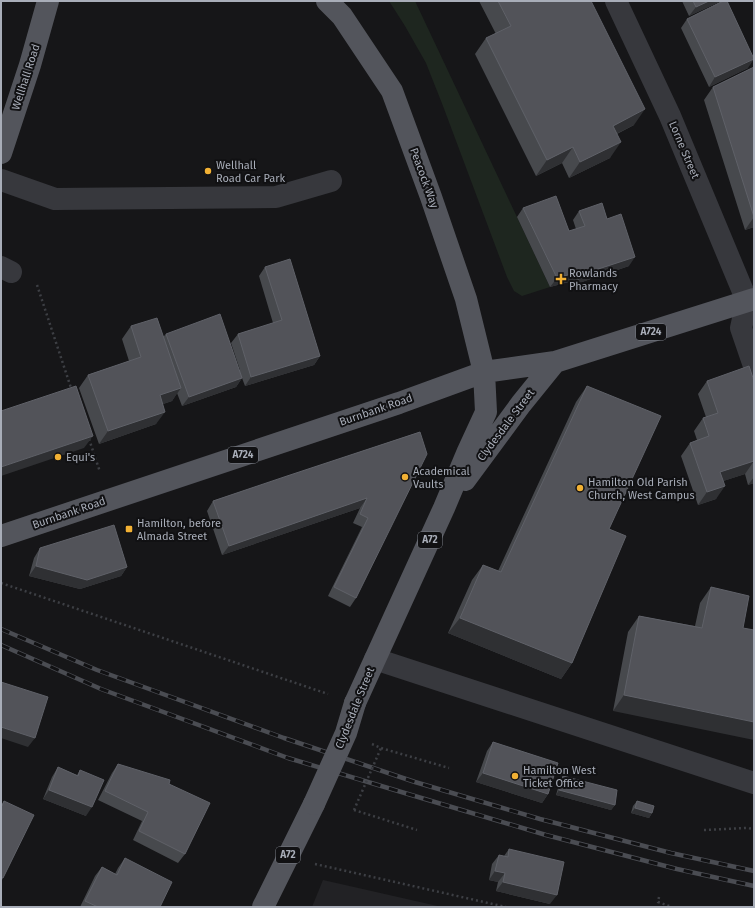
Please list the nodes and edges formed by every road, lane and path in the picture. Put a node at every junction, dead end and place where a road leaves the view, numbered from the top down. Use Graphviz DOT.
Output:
graph roads {
  1 [pos="48,1"];
  2 [pos="327,1"];
  3 [pos="616,1"];
  4 [pos="1,153"];
  5 [pos="1,180"];
  6 [pos="331,181"];
  7 [pos="6,270"];
  8 [pos="750,300"];
  9 [pos="556,362"];
  10 [pos="754,366"];
  11 [pos="484,372"];
  12 [pos="74,396"];
  13 [pos="87,433"];
  14 [pos="109,500"];
  15 [pos="444,508"];
  16 [pos="1,536"];
  17 [pos="1,583"];
  18 [pos="375,659"];
  19 [pos="355,703"];
  20 [pos="449,768"];
  21 [pos="754,783"];
  22 [pos="754,829"];
  23 [pos="417,830"];
  24 [pos="704,830"];
  25 [pos="287,858"];
  26 [pos="659,897"];
  27 [pos="263,907"];
  28 [pos="506,907"];
  29 [pos="672,907"];
  1 -- 4 [label="main road, Wellhall Road"];
  2 -- 11 [label="main road, Peacock Way"];
  3 -- 8 [label="street, Lorne Street"];
  5 -- 6 [label="street"];
  7 -- 12 [label="path"];
  8 -- 9 [label="main road, Burnbank Road / A724"];
  8 -- 10 [label="street"];
  9 -- 11 [label="main road, Burnbank Road / A724"];
  9 -- 15 [label="main road, Clydesdale Street"];
  11 -- 14 [label="main road, Burnbank Road / A724"];
  11 -- 15 [label="main road, Clydesdale Street / A72"];
  13 -- 14 [label="path"];
  14 -- 16 [label="main road, Burnbank Road / A724"];
  15 -- 18 [label="main road, Clydesdale Street / A72"];
  17 -- 19 [label="path"];
  18 -- 19 [label="main road, Clydesdale Street / A72"];
  18 -- 21 [label="street"];
  19 -- 25 [label="main road, Clydesdale Street / A72, bridge"];
  20 -- 23 [label="path, bridge"];
  22 -- 24 [label="path"];
  25 -- 27 [label="main road, Clydesdale Street / A72"];
  25 -- 28 [label="path"];
  26 -- 29 [label="path"];
}
